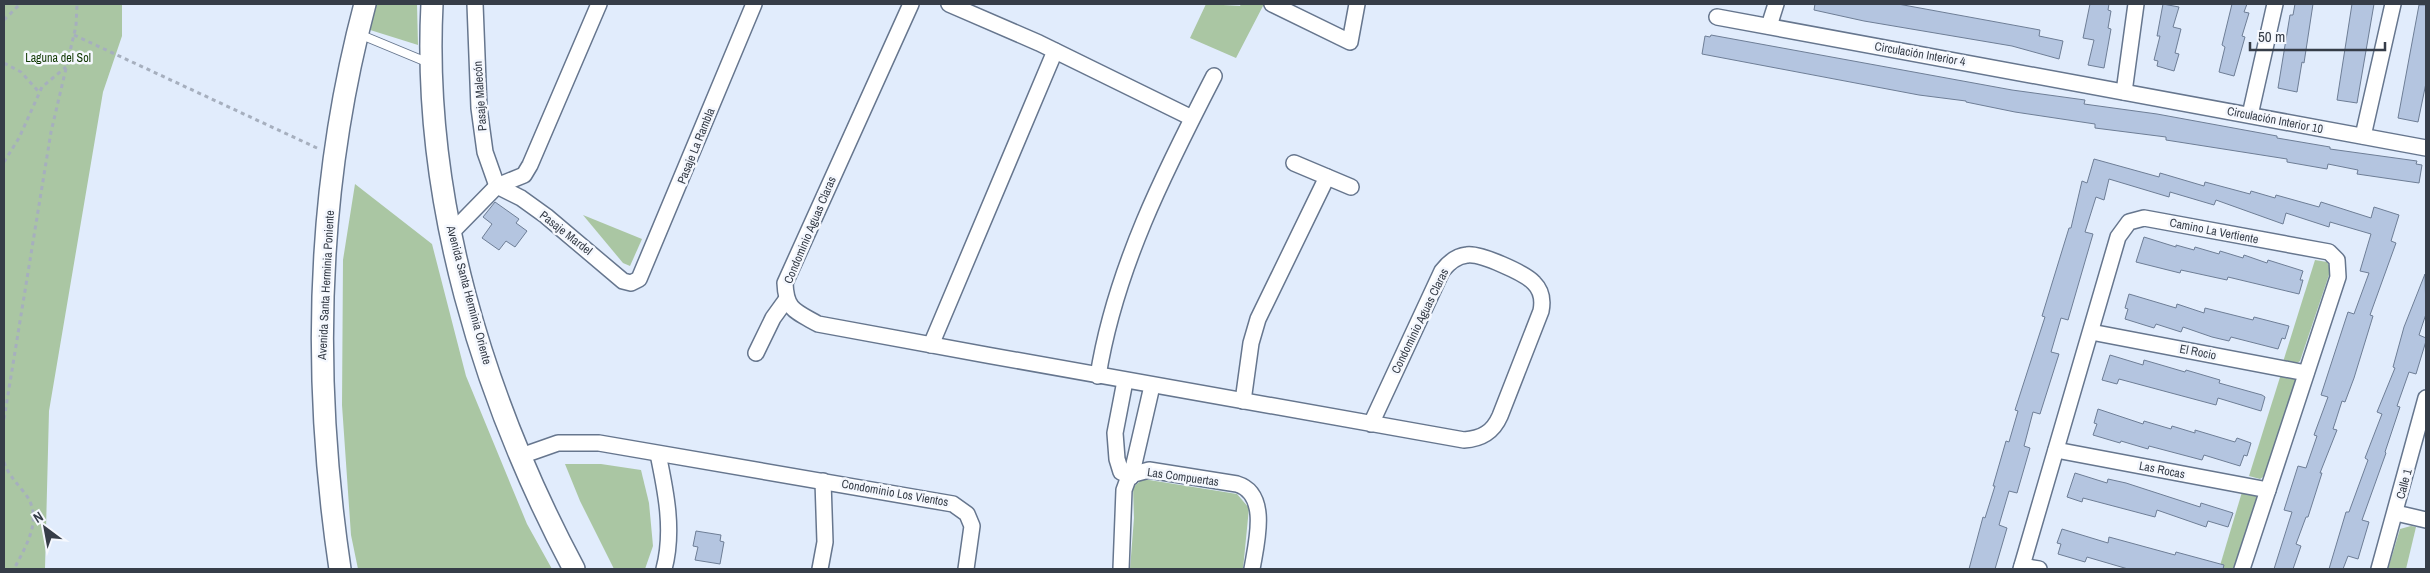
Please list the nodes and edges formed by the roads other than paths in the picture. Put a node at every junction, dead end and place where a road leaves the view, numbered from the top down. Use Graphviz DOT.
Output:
graph roads {
  1 [pos="365,4"];
  2 [pos="432,4"];
  3 [pos="476,4"];
  4 [pos="599,4"];
  5 [pos="754,4"];
  6 [pos="911,4"];
  7 [pos="949,4"];
  8 [pos="1272,4"];
  9 [pos="1357,4"];
  10 [pos="1776,4"];
  11 [pos="2136,4"];
  12 [pos="2275,4"];
  13 [pos="2393,4"];
  14 [pos="1717,17"];
  15 [pos="1769,26"];
  16 [pos="357,34"];
  17 [pos="1055,51"];
  18 [pos="430,63"];
  19 [pos="1214,76"];
  20 [pos="2124,92"];
  21 [pos="2250,115"];
  22 [pos="1192,118"];
  23 [pos="2363,136"];
  24 [pos="2426,148"];
  25 [pos="1294,163"];
  26 [pos="1327,177"];
  27 [pos="497,186"];
  28 [pos="1351,186"];
  29 [pos="452,233"];
  30 [pos="631,282"];
  31 [pos="786,300"];
  32 [pos="2091,332"];
  33 [pos="931,345"];
  34 [pos="756,353"];
  35 [pos="2306,373"];
  36 [pos="1098,376"];
  37 [pos="1125,380"];
  38 [pos="1152,386"];
  39 [pos="2426,398"];
  40 [pos="1243,401"];
  41 [pos="1371,424"];
  42 [pos="2056,450"];
  43 [pos="658,454"];
  44 [pos="521,456"];
  45 [pos="1130,477"];
  46 [pos="823,480"];
  47 [pos="2268,490"];
  48 [pos="2396,513"];
  49 [pos="2426,520"];
  50 [pos="2021,568"];
  51 [pos="340,569"];
  52 [pos="574,569"];
  53 [pos="664,569"];
  54 [pos="820,569"];
  55 [pos="966,569"];
  56 [pos="1121,569"];
  57 [pos="1252,569"];
  58 [pos="2039,569"];
  59 [pos="2242,569"];
  60 [pos="2379,569"];
  1 -- 16 [label="street, Avenida Santa Herminia Poniente"];
  2 -- 18 [label="street, Avenida Santa Herminia Oriente"];
  3 -- 27 [label="street, Pasaje Malecón"];
  4 -- 27 [label="street"];
  5 -- 30 [label="street, Pasaje La Rambla"];
  6 -- 31 [label="street, Condominio Aguas Claras"];
  7 -- 17 [label="street"];
  8 -- 9 [label="street"];
  10 -- 15 [label="street"];
  11 -- 20 [label="street"];
  12 -- 21 [label="street"];
  13 -- 23 [label="street"];
  14 -- 15 [label="street, Circulación Interior 4"];
  15 -- 20 [label="street, Circulación Interior 4"];
  16 -- 18 [label="lane"];
  16 -- 51 [label="street, Avenida Santa Herminia Poniente"];
  17 -- 22 [label="street"];
  17 -- 33 [label="street"];
  18 -- 29 [label="street, Avenida Santa Herminia Oriente"];
  19 -- 22 [label="street"];
  20 -- 21 [label="street, Circulación Interior 10"];
  21 -- 23 [label="street, Circulación Interior 10"];
  22 -- 36 [label="street"];
  23 -- 24 [label="street, Circulación Interior 10"];
  25 -- 26 [label="street"];
  26 -- 28 [label="street"];
  26 -- 40 [label="street"];
  27 -- 29 [label="street"];
  27 -- 30 [label="street, Pasaje Mardel"];
  29 -- 44 [label="street, Avenida Santa Herminia Oriente"];
  31 -- 33 [label="street, Condominio Aguas Claras"];
  31 -- 34 [label="street"];
  32 -- 35 [label="street, El Rocio"];
  32 -- 35 [label="street, Camino La Vertiente"];
  32 -- 42 [label="street, Camino La Vertiente"];
  33 -- 36 [label="street, Condominio Aguas Claras"];
  35 -- 47 [label="street, Camino La Vertiente"];
  36 -- 37 [label="street, Condominio Aguas Claras"];
  37 -- 38 [label="street, Condominio Aguas Claras"];
  37 -- 45 [label="street"];
  38 -- 40 [label="street, Condominio Aguas Claras"];
  38 -- 45 [label="street"];
  39 -- 48 [label="street, Calle 1"];
  40 -- 41 [label="street, Condominio Aguas Claras"];
  41 -- 41 [label="street, Condominio Aguas Claras"];
  42 -- 47 [label="street, Las Rocas"];
  42 -- 50 [label="street, Camino La Vertiente"];
  43 -- 44 [label="street, Condominio Los Vientos"];
  43 -- 46 [label="street, Condominio Los Vientos"];
  43 -- 53 [label="street"];
  44 -- 52 [label="street, Avenida Santa Herminia Oriente"];
  45 -- 56 [label="street, Las Compuertas"];
  45 -- 57 [label="street, Las Compuertas"];
  46 -- 54 [label="street, Condominio Los Vientos"];
  46 -- 55 [label="street, Condominio Los Vientos"];
  47 -- 59 [label="street, Camino La Vertiente"];
  48 -- 49 [label="street"];
  48 -- 60 [label="street, Calle 1"];
  50 -- 58 [label="street"];
}
